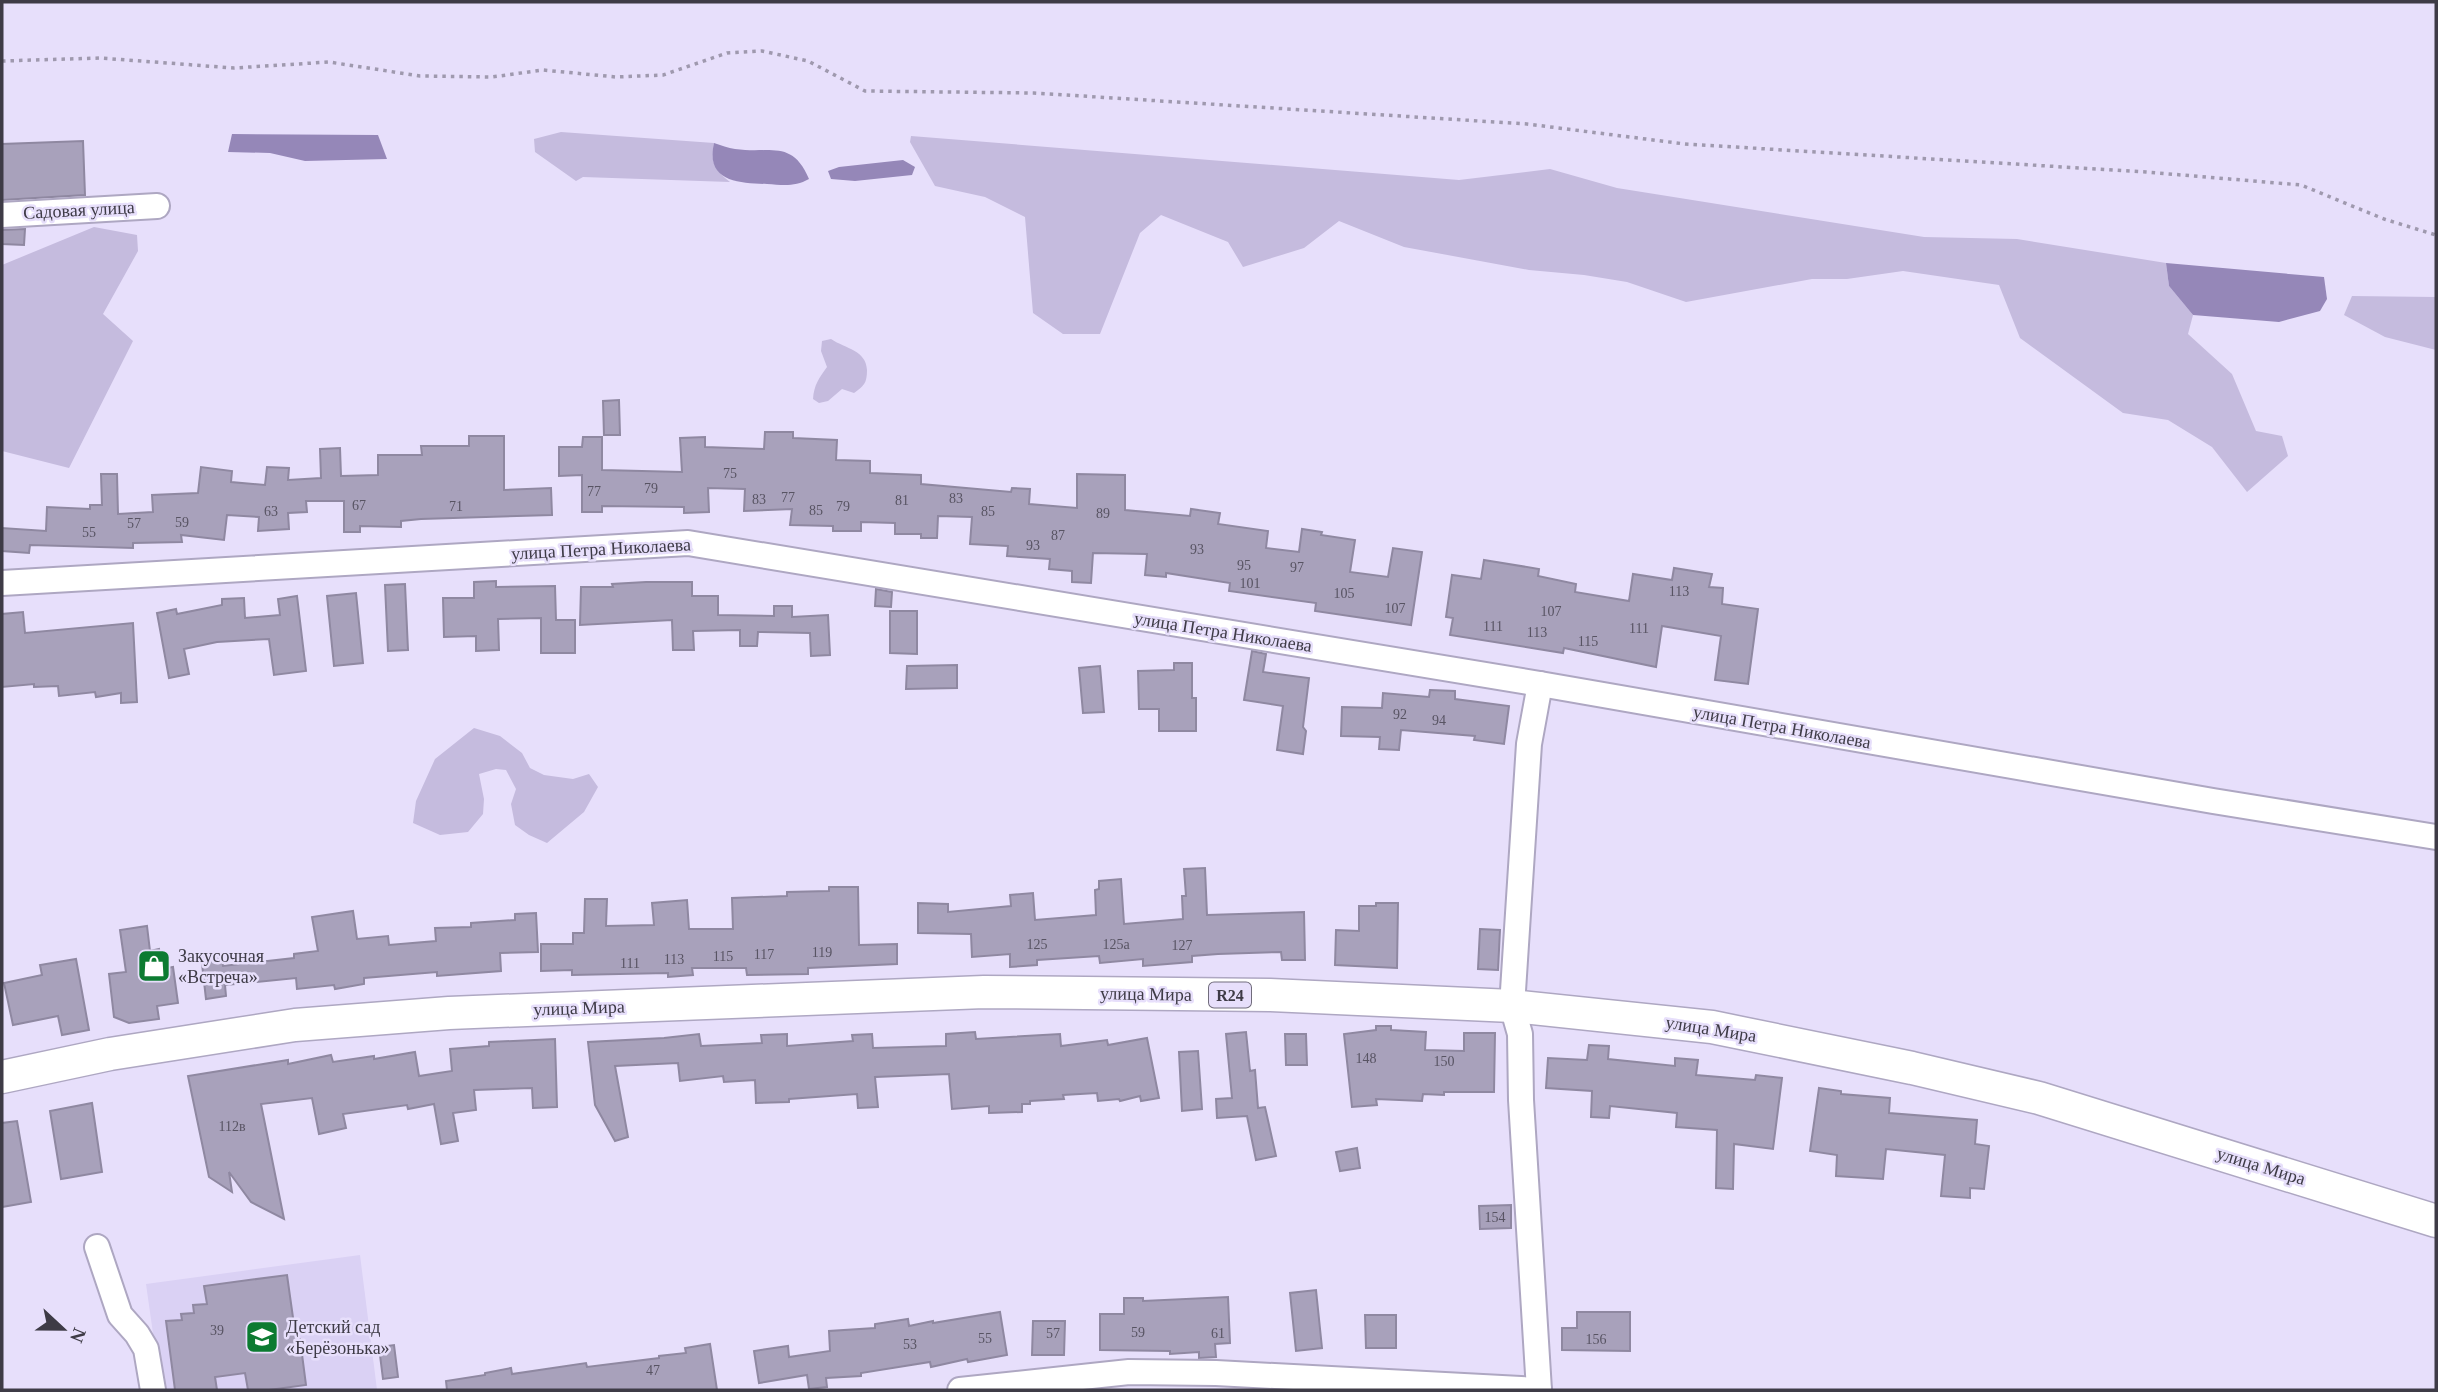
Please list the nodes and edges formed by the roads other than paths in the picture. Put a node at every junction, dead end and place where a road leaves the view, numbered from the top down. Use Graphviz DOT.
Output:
graph roads {
  1 [pos="157,206"];
  2 [pos="2,215"];
  3 [pos="2,583"];
  4 [pos="1540,684"];
  5 [pos="2436,837"];
  6 [pos="1512,1006"];
  7 [pos="2,1077"];
  8 [pos="2436,1221"];
  9 [pos="97,1247"];
  10 [pos="153,1390"];
  11 [pos="960,1390"];
  12 [pos="1539,1390"];
  1 -- 2 [label="street, Садовая улица"];
  3 -- 4 [label="street, улица Петра Николаева"];
  4 -- 5 [label="street, улица Петра Николаева"];
  4 -- 6 [label="street"];
  6 -- 7 [label="main road, улица Мира / R24"];
  6 -- 8 [label="main road, улица Мира / R24"];
  6 -- 12 [label="street"];
  9 -- 10 [label="street"];
  11 -- 12 [label="street"];
}
